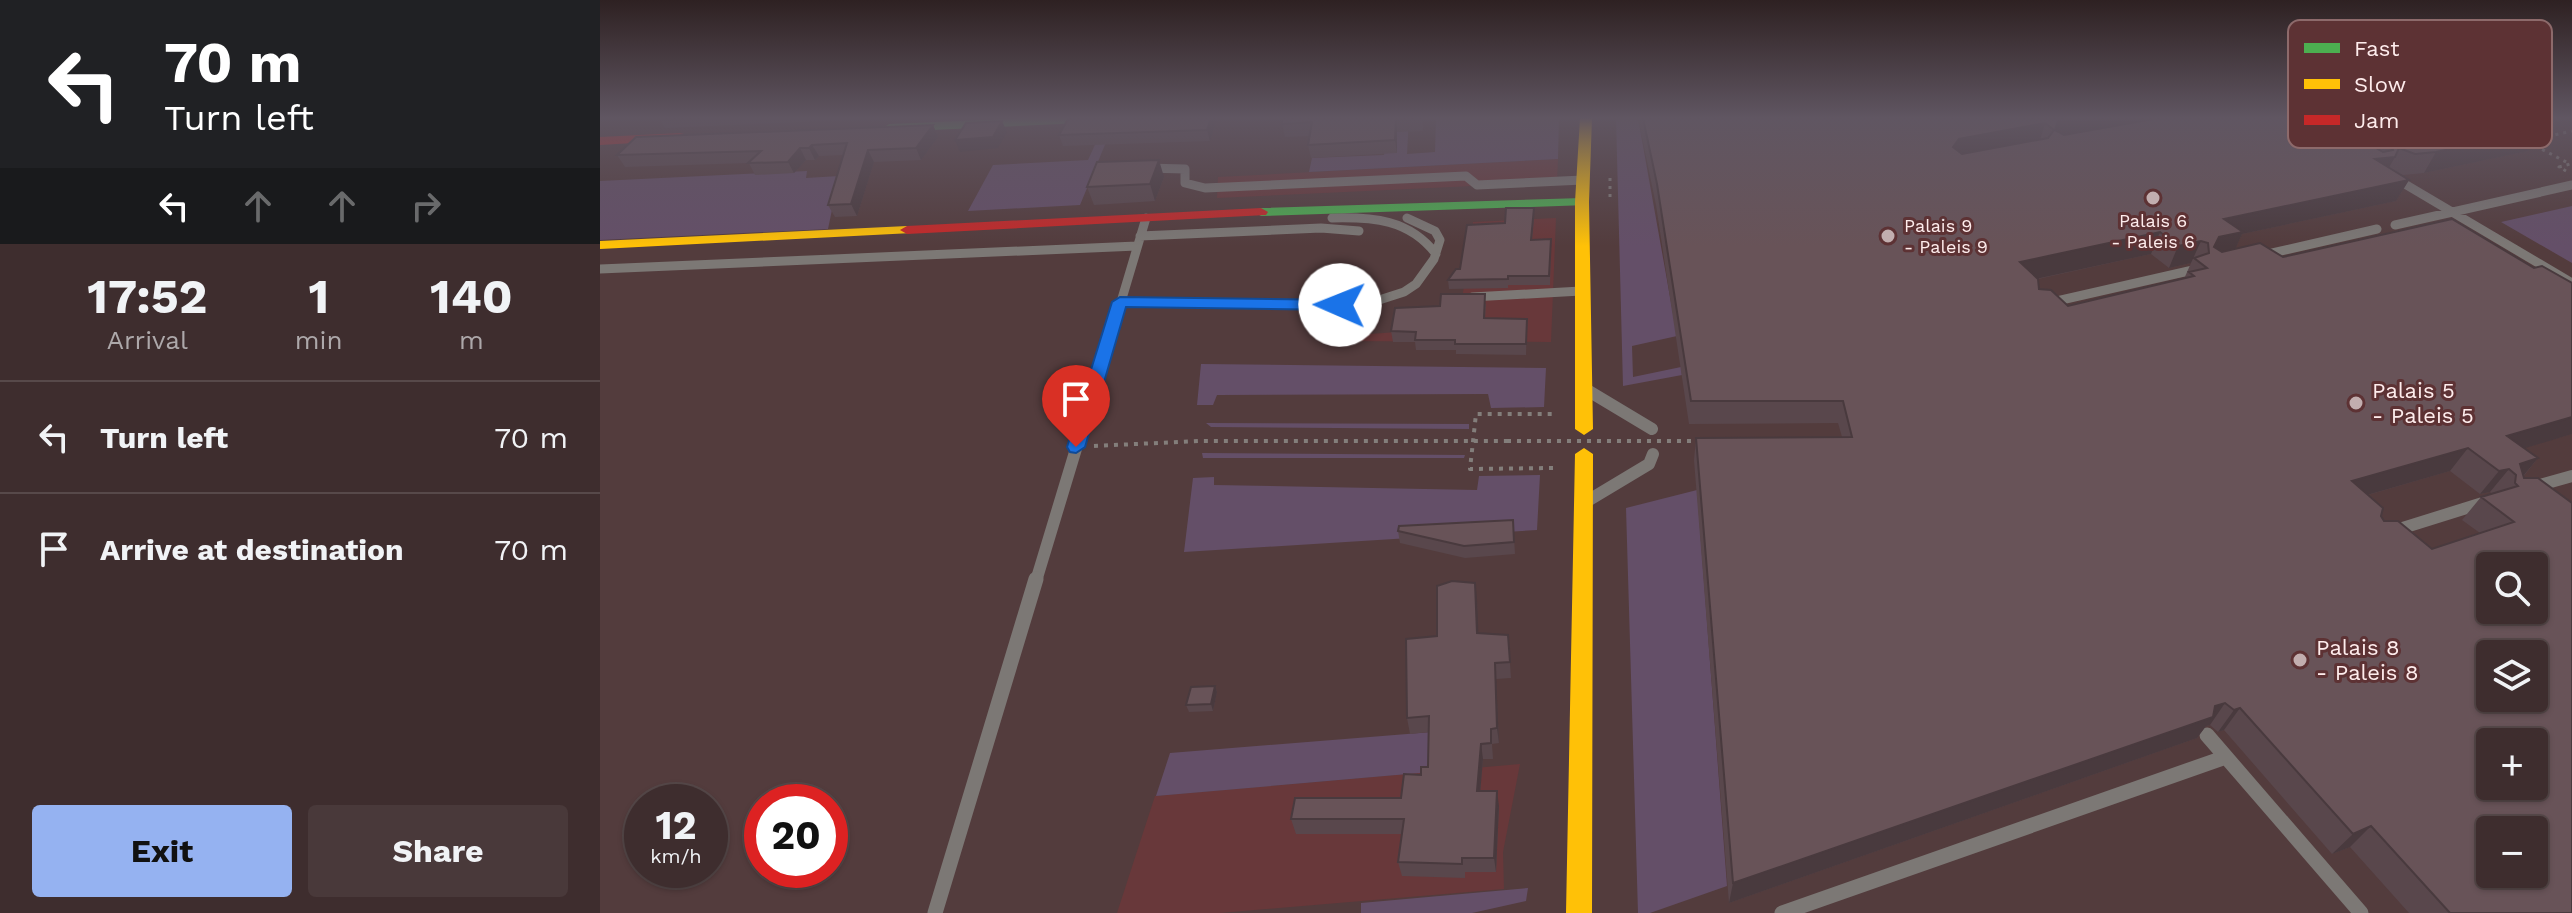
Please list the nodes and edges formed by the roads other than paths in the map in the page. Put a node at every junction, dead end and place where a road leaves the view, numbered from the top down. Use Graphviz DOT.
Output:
graph roads {
  1 [pos="1584,161"];
  2 [pos="1138,169"];
  3 [pos="2390,176"];
  4 [pos="1583,180"];
  5 [pos="2572,185"];
  6 [pos="1582,202"];
  7 [pos="1341,209"];
  8 [pos="2452,212"];
  9 [pos="2395,225"];
  10 [pos="2377,229"];
  11 [pos="1359,231"];
  12 [pos="1142,232"];
  13 [pos="600,245"];
  14 [pos="600,254"];
  15 [pos="1436,254"];
  16 [pos="2241,260"];
  17 [pos="600,269"];
  18 [pos="2193,270"];
  19 [pos="2572,283"];
  20 [pos="1585,290"];
  21 [pos="1458,297"];
  22 [pos="1120,302"];
  23 [pos="2036,306"];
  24 [pos="1585,389"];
  25 [pos="1584,429"];
  26 [pos="1652,429"];
  27 [pos="1584,454"];
  28 [pos="1653,454"];
  29 [pos="2572,476"];
  30 [pos="2522,491"];
  31 [pos="2489,501"];
  32 [pos="1583,503"];
  33 [pos="2373,537"];
  34 [pos="2207,735"];
  35 [pos="2226,757"];
  36 [pos="935,913"];
  37 [pos="1579,913"];
  38 [pos="1782,913"];
  39 [pos="2361,913"];
  1 -- 4 [label="main road"];
  2 -- 4 [label="lane"];
  3 -- 8 [label="lane"];
  4 -- 6 [label="main road"];
  5 -- 8 [label="lane"];
  6 -- 7 [label="main road"];
  6 -- 20 [label="main road"];
  7 -- 12 [label="main road"];
  7 -- 15 [label="lane"];
  8 -- 9 [label="lane"];
  8 -- 19 [label="lane"];
  10 -- 16 [label="lane"];
  11 -- 12 [label="lane"];
  12 -- 13 [label="main road"];
  12 -- 14 [label="lane"];
  12 -- 15 [label="lane"];
  12 -- 17 [label="lane"];
  12 -- 22 [label="lane"];
  15 -- 22 [label="lane"];
  18 -- 23 [label="lane"];
  20 -- 21 [label="lane"];
  20 -- 24 [label="main road"];
  22 -- 36 [label="lane"];
  24 -- 25 [label="main road"];
  24 -- 26 [label="lane"];
  27 -- 32 [label="main road"];
  28 -- 32 [label="lane"];
  29 -- 30 [label="lane"];
  31 -- 33 [label="lane"];
  32 -- 37 [label="main road"];
  34 -- 35 [label="lane"];
  35 -- 38 [label="lane"];
  35 -- 39 [label="lane"];
}
